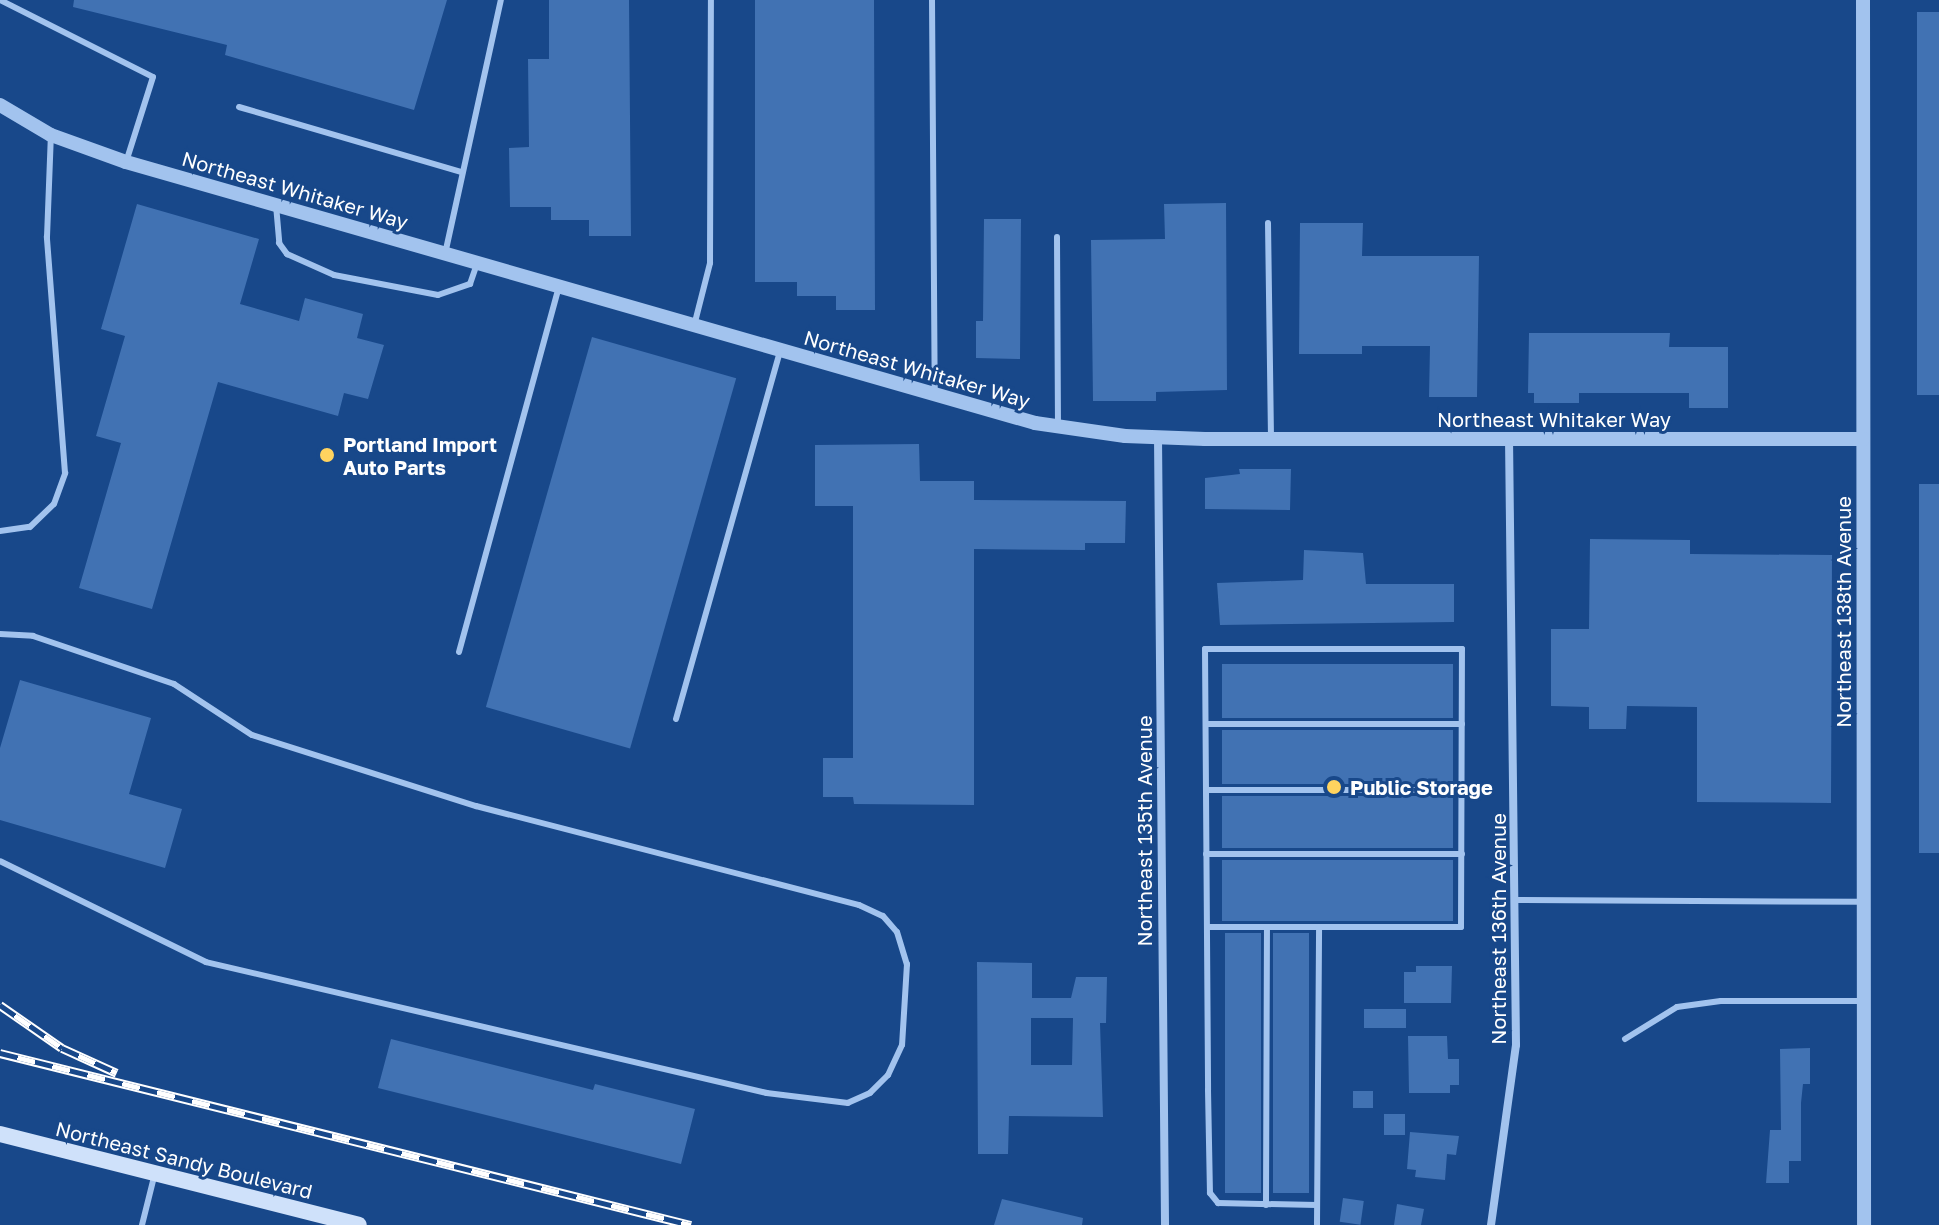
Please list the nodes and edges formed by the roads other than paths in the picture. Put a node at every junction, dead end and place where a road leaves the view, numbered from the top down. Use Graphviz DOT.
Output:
graph roads {
  1 [pos="0,0"];
  2 [pos="501,0"];
  3 [pos="711,0"];
  4 [pos="932,0"];
  5 [pos="1863,0"];
  6 [pos="0,105"];
  7 [pos="239,107"];
  8 [pos="51,135"];
  9 [pos="126,162"];
  10 [pos="462,172"];
  11 [pos="276,205"];
  12 [pos="1268,223"];
  13 [pos="1057,237"];
  14 [pos="445,254"];
  15 [pos="477,263"];
  16 [pos="559,287"];
  17 [pos="694,326"];
  18 [pos="780,351"];
  19 [pos="935,396"];
  20 [pos="1058,427"];
  21 [pos="1158,437"];
  22 [pos="1271,439"];
  23 [pos="1509,439"];
  24 [pos="1863,439"];
  25 [pos="0,531"];
  26 [pos="0,634"];
  27 [pos="459,652"];
  28 [pos="676,719"];
  29 [pos="1206,724"];
  30 [pos="1462,724"];
  31 [pos="1206,790"];
  32 [pos="1462,790"];
  33 [pos="1206,854"];
  34 [pos="1462,854"];
  35 [pos="0,861"];
  36 [pos="1515,900"];
  37 [pos="1863,902"];
  38 [pos="1207,927"];
  39 [pos="1267,927"];
  40 [pos="1319,927"];
  41 [pos="1863,1001"];
  42 [pos="1625,1039"];
  43 [pos="0,1134"];
  44 [pos="155,1173"];
  45 [pos="1266,1205"];
  46 [pos="1317,1205"];
  47 [pos="142,1225"];
  48 [pos="359,1225"];
  49 [pos="1165,1225"];
  50 [pos="1317,1225"];
  51 [pos="1491,1225"];
  52 [pos="1864,1225"];
  1 -- 9 [label="lane"];
  2 -- 10 [label="lane"];
  3 -- 17 [label="lane"];
  4 -- 19 [label="lane"];
  5 -- 24 [label="street, Northeast 138th Avenue"];
  6 -- 8 [label="street, Northeast Whitaker Way"];
  7 -- 10 [label="lane"];
  8 -- 9 [label="street, Northeast Whitaker Way"];
  8 -- 25 [label="lane"];
  9 -- 11 [label="street, Northeast Whitaker Way"];
  10 -- 14 [label="lane"];
  11 -- 14 [label="street, Northeast Whitaker Way"];
  11 -- 15 [label="lane"];
  12 -- 22 [label="lane"];
  13 -- 20 [label="lane"];
  14 -- 15 [label="street, Northeast Whitaker Way"];
  15 -- 16 [label="street, Northeast Whitaker Way"];
  16 -- 17 [label="street, Northeast Whitaker Way"];
  16 -- 27 [label="lane"];
  17 -- 18 [label="street, Northeast Whitaker Way"];
  18 -- 19 [label="street, Northeast Whitaker Way"];
  18 -- 28 [label="lane"];
  19 -- 20 [label="street, Northeast Whitaker Way"];
  20 -- 21 [label="street, Northeast Whitaker Way"];
  21 -- 22 [label="street, Northeast Whitaker Way"];
  21 -- 49 [label="street, Northeast 135th Avenue"];
  22 -- 23 [label="street, Northeast Whitaker Way"];
  23 -- 24 [label="street, Northeast Whitaker Way"];
  23 -- 36 [label="street, Northeast 136th Avenue"];
  24 -- 37 [label="street, Northeast 138th Avenue"];
  26 -- 35 [label="lane"];
  29 -- 30 [label="lane"];
  29 -- 30 [label="lane"];
  29 -- 31 [label="lane"];
  30 -- 32 [label="lane"];
  31 -- 32 [label="lane"];
  31 -- 33 [label="lane"];
  32 -- 34 [label="lane"];
  33 -- 34 [label="lane"];
  33 -- 38 [label="lane"];
  34 -- 40 [label="lane"];
  36 -- 37 [label="lane"];
  36 -- 51 [label="street, Northeast 136th Avenue"];
  37 -- 41 [label="street, Northeast 138th Avenue"];
  38 -- 39 [label="lane"];
  38 -- 45 [label="lane"];
  39 -- 40 [label="lane"];
  39 -- 45 [label="lane"];
  40 -- 46 [label="lane"];
  41 -- 42 [label="lane"];
  41 -- 52 [label="street, Northeast 138th Avenue"];
  43 -- 44 [label="main road, Northeast Sandy Boulevard"];
  44 -- 47 [label="lane"];
  44 -- 48 [label="main road, Northeast Sandy Boulevard"];
  45 -- 46 [label="lane"];
  46 -- 50 [label="lane"];
}
